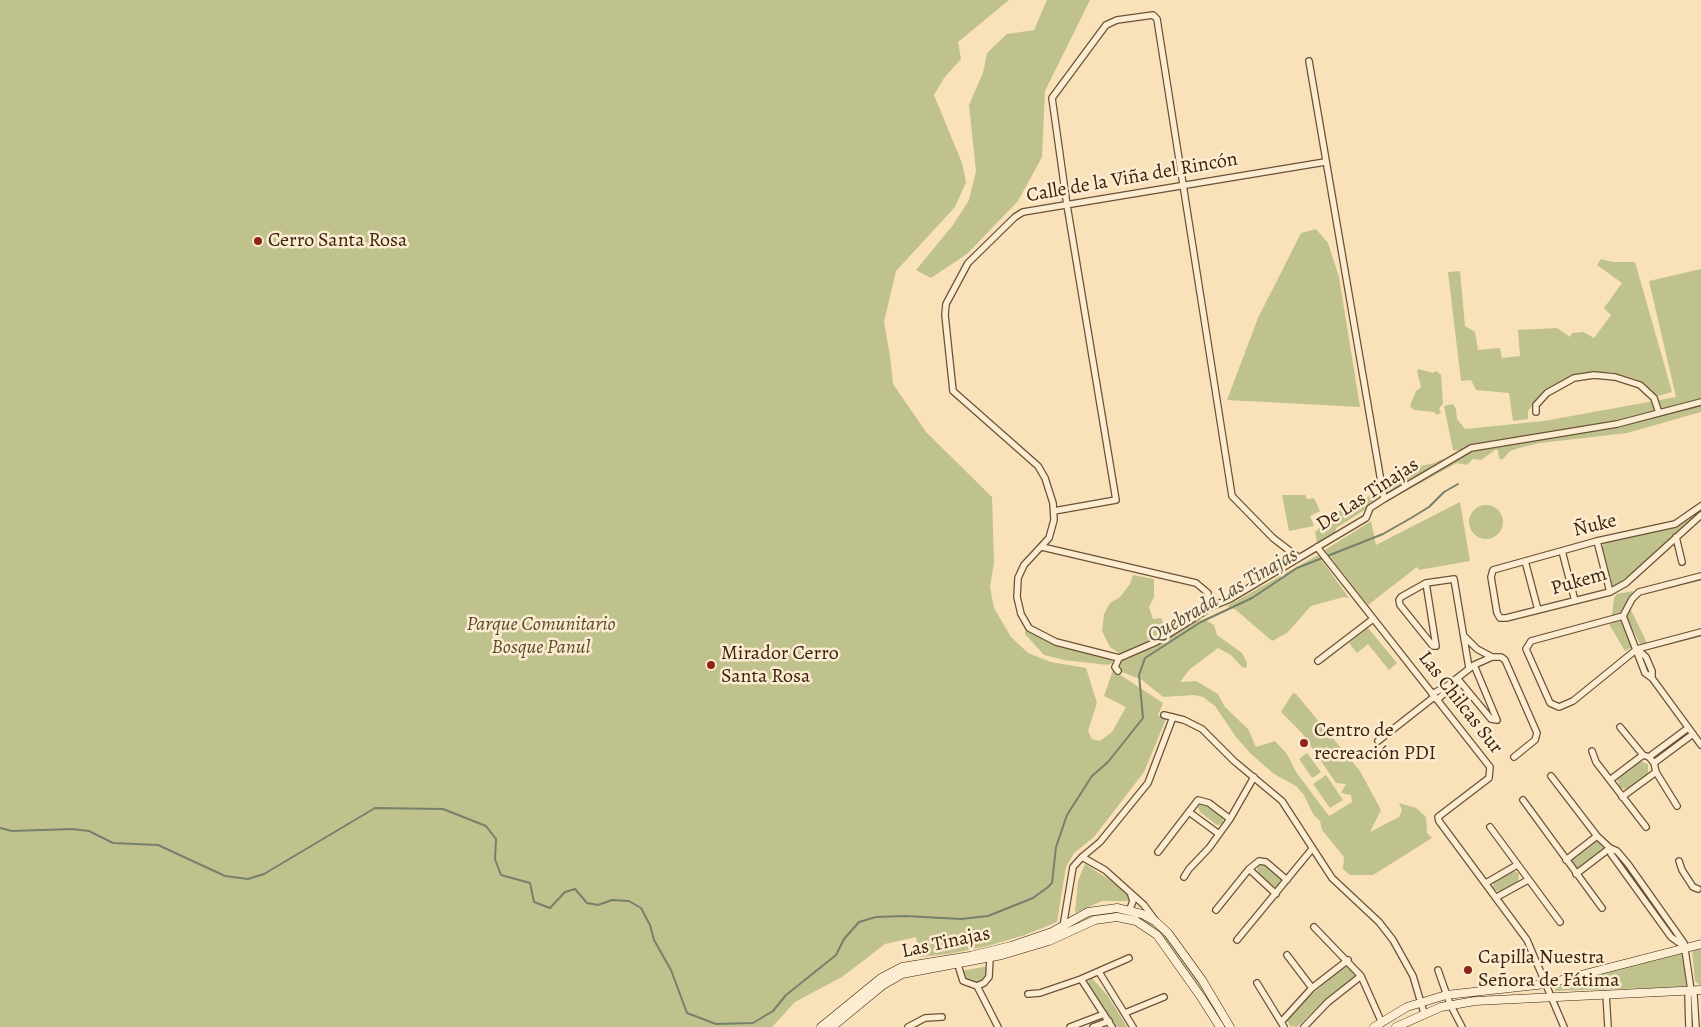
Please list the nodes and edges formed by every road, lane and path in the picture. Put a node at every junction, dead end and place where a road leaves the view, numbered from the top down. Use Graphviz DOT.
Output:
graph roads {
  1 [pos="1309,61"];
  2 [pos="1325,162"];
  3 [pos="1184,186"];
  4 [pos="1067,205"];
  5 [pos="1701,402"];
  6 [pos="1536,412"];
  7 [pos="1660,413"];
  8 [pos="1384,499"];
  9 [pos="1701,506"];
  10 [pos="1054,510"];
  11 [pos="1701,516"];
  12 [pos="1676,537"];
  13 [pos="1597,541"];
  14 [pos="1042,547"];
  15 [pos="1317,547"];
  16 [pos="1562,551"];
  17 [pos="1299,558"];
  18 [pos="1525,561"];
  19 [pos="1682,562"];
  20 [pos="1701,576"];
  21 [pos="1426,583"];
  22 [pos="1610,592"];
  23 [pos="1575,601"];
  24 [pos="1208,608"];
  25 [pos="1538,610"];
  26 [pos="1623,616"];
  27 [pos="1500,618"];
  28 [pos="1374,619"];
  29 [pos="1701,632"];
  30 [pos="1463,635"];
  31 [pos="1637,649"];
  32 [pos="1492,657"];
  33 [pos="1119,658"];
  34 [pos="1318,662"];
  35 [pos="1472,667"];
  36 [pos="1118,671"];
  37 [pos="1457,678"];
  38 [pos="1435,697"];
  39 [pos="1164,715"];
  40 [pos="1173,717"];
  41 [pos="1620,727"];
  42 [pos="1688,728"];
  43 [pos="1693,734"];
  44 [pos="1378,741"];
  45 [pos="1701,745"];
  46 [pos="1592,750"];
  47 [pos="1646,756"];
  48 [pos="1514,757"];
  49 [pos="1654,763"];
  50 [pos="1656,772"];
  51 [pos="1552,776"];
  52 [pos="1254,777"];
  53 [pos="1610,780"];
  54 [pos="1622,797"];
  55 [pos="1523,800"];
  56 [pos="1677,806"];
  57 [pos="1189,812"];
  58 [pos="1230,819"];
  59 [pos="1490,827"];
  60 [pos="1646,827"];
  61 [pos="1219,834"];
  62 [pos="1598,836"];
  63 [pos="1610,848"];
  64 [pos="1312,849"];
  65 [pos="1158,852"];
  66 [pos="1082,857"];
  67 [pos="1566,860"];
  68 [pos="1679,861"];
  69 [pos="1517,865"];
  70 [pos="1249,870"];
  71 [pos="1576,874"];
  72 [pos="1184,877"];
  73 [pos="1287,880"];
  74 [pos="1528,880"];
  75 [pos="1486,883"];
  76 [pos="1700,889"];
  77 [pos="1130,893"];
  78 [pos="1276,894"];
  79 [pos="1497,898"];
  80 [pos="1602,908"];
  81 [pos="1130,909"];
  82 [pos="1216,910"];
  83 [pos="1155,921"];
  84 [pos="1560,922"];
  85 [pos="1314,927"];
  86 [pos="1063,931"];
  87 [pos="1237,940"];
  88 [pos="1701,944"];
  89 [pos="1685,947"];
  90 [pos="1287,955"];
  91 [pos="990,958"];
  92 [pos="1129,958"];
  93 [pos="1348,960"];
  94 [pos="958,965"];
  95 [pos="1438,970"];
  96 [pos="1099,972"];
  97 [pos="1361,976"];
  98 [pos="1081,980"];
  99 [pos="1257,983"];
  100 [pos="1546,984"];
  101 [pos="977,986"];
  102 [pos="1312,988"];
  103 [pos="1691,990"];
  104 [pos="1701,990"];
  105 [pos="1028,994"];
  106 [pos="1606,994"];
  107 [pos="1446,995"];
  108 [pos="1552,996"];
  109 [pos="1164,997"];
  110 [pos="1422,1001"];
  111 [pos="1450,1004"];
  112 [pos="1125,1013"];
  113 [pos="1424,1013"];
  114 [pos="1104,1014"];
  115 [pos="942,1017"];
  116 [pos="1381,1022"];
  117 [pos="1111,1024"];
  118 [pos="1283,1024"];
  119 [pos="996,1026"];
  120 [pos="821,1027"];
  121 [pos="832,1027"];
  122 [pos="909,1027"];
  123 [pos="1070,1027"];
  124 [pos="1093,1027"];
  125 [pos="1133,1027"];
  126 [pos="1220,1027"];
  127 [pos="1230,1027"];
  128 [pos="1304,1027"];
  129 [pos="1374,1027"];
  130 [pos="1396,1027"];
  131 [pos="1462,1027"];
  132 [pos="1564,1027"];
  133 [pos="1608,1027"];
  134 [pos="1689,1027"];
  135 [pos="1696,1027"];
  1 -- 2 [label="street"];
  2 -- 3 [label="street, Calle de la Viña del Rincón"];
  2 -- 8 [label="street"];
  3 -- 4 [label="street, Calle de la Viña del Rincón"];
  3 -- 4 [label="street"];
  3 -- 17 [label="street"];
  4 -- 10 [label="street"];
  4 -- 10 [label="street, Calle de la Viña del Rincón"];
  5 -- 7 [label="street, De Las Tinajas"];
  6 -- 7 [label="street"];
  7 -- 8 [label="street, De Las Tinajas"];
  8 -- 15 [label="street, De Las Tinajas"];
  9 -- 13 [label="street, Ñuke"];
  10 -- 14 [label="street, Calle de la Viña del Rincón"];
  11 -- 12 [label="street, Pukem"];
  12 -- 19 [label="street"];
  12 -- 22 [label="street, Pukem"];
  13 -- 16 [label="street, Ñuke"];
  13 -- 22 [label="street"];
  14 -- 24 [label="street"];
  14 -- 33 [label="street"];
  15 -- 17 [label="street, De Las Tinajas"];
  15 -- 28 [label="street, Las Chilcas Sur"];
  16 -- 18 [label="street, Ñuke"];
  16 -- 23 [label="street"];
  17 -- 24 [label="street, De Las Tinajas"];
  18 -- 25 [label="street"];
  18 -- 27 [label="street, Ñuke"];
  20 -- 26 [label="street"];
  21 -- 21 [label="street"];
  21 -- 30 [label="street"];
  22 -- 23 [label="street, Pukem"];
  23 -- 25 [label="street, Pukem"];
  24 -- 33 [label="street, De Las Tinajas"];
  25 -- 27 [label="street, Pukem"];
  26 -- 31 [label="street"];
  26 -- 31 [label="street"];
  28 -- 34 [label="street"];
  28 -- 38 [label="street, Las Chilcas Sur"];
  29 -- 31 [label="street"];
  30 -- 32 [label="street"];
  30 -- 35 [label="street"];
  31 -- 42 [label="street"];
  32 -- 35 [label="street"];
  32 -- 48 [label="street"];
  33 -- 36 [label="street"];
  35 -- 37 [label="street"];
  35 -- 37 [label="street"];
  37 -- 38 [label="street"];
  38 -- 44 [label="street"];
  38 -- 75 [label="street, Las Chilcas Sur"];
  39 -- 40 [label="street"];
  40 -- 52 [label="street"];
  40 -- 66 [label="street"];
  41 -- 47 [label="street"];
  42 -- 43 [label="street"];
  42 -- 47 [label="street"];
  43 -- 45 [label="street"];
  43 -- 49 [label="street"];
  46 -- 53 [label="street"];
  47 -- 49 [label="street"];
  47 -- 53 [label="street"];
  49 -- 50 [label="street"];
  50 -- 54 [label="street"];
  50 -- 56 [label="street"];
  51 -- 62 [label="street"];
  52 -- 58 [label="street"];
  52 -- 64 [label="street"];
  53 -- 54 [label="street"];
  54 -- 60 [label="street"];
  55 -- 67 [label="street"];
  57 -- 58 [label="street"];
  57 -- 61 [label="street"];
  57 -- 65 [label="street"];
  58 -- 61 [label="street"];
  59 -- 69 [label="street"];
  61 -- 72 [label="street"];
  62 -- 63 [label="street"];
  62 -- 67 [label="street"];
  63 -- 71 [label="street"];
  63 -- 89 [label="street"];
  64 -- 73 [label="street"];
  64 -- 110 [label="street"];
  66 -- 77 [label="street"];
  66 -- 86 [label="street"];
  67 -- 71 [label="street"];
  68 -- 76 [label="street"];
  69 -- 74 [label="street"];
  69 -- 75 [label="street"];
  70 -- 73 [label="street"];
  70 -- 78 [label="street"];
  70 -- 82 [label="street"];
  71 -- 80 [label="street"];
  73 -- 78 [label="street"];
  74 -- 79 [label="street"];
  74 -- 84 [label="street"];
  75 -- 79 [label="street, Las Chilcas Sur"];
  77 -- 81 [label="street"];
  77 -- 83 [label="street"];
  78 -- 87 [label="street"];
  79 -- 100 [label="street, Las Chilcas Sur"];
  81 -- 83 [label="street"];
  81 -- 86 [label="street"];
  83 -- 127 [label="street"];
  85 -- 93 [label="street"];
  86 -- 91 [label="street, Las Tinajas"];
  86 -- 120 [label="street, Las Tinajas"];
  86 -- 126 [label="street"];
  88 -- 89 [label="street"];
  89 -- 100 [label="street"];
  89 -- 103 [label="street"];
  90 -- 102 [label="street"];
  91 -- 94 [label="street, Las Tinajas"];
  91 -- 101 [label="street"];
  92 -- 96 [label="street"];
  93 -- 97 [label="street"];
  93 -- 102 [label="street"];
  94 -- 101 [label="street"];
  94 -- 121 [label="street, Las Tinajas"];
  95 -- 107 [label="street"];
  96 -- 98 [label="street"];
  96 -- 112 [label="street"];
  97 -- 116 [label="street"];
  97 -- 128 [label="street"];
  98 -- 105 [label="street"];
  98 -- 114 [label="street"];
  99 -- 118 [label="street"];
  100 -- 107 [label="street"];
  100 -- 108 [label="street, Las Chilcas Sur"];
  101 -- 119 [label="street"];
  102 -- 118 [label="street"];
  103 -- 104 [label="street"];
  103 -- 106 [label="street"];
  103 -- 134 [label="street"];
  103 -- 135 [label="street"];
  106 -- 108 [label="street"];
  106 -- 133 [label="street"];
  107 -- 110 [label="street"];
  107 -- 111 [label="street"];
  108 -- 111 [label="street"];
  108 -- 132 [label="street, Las Chilcas Sur"];
  109 -- 112 [label="street"];
  110 -- 113 [label="street"];
  110 -- 116 [label="street"];
  111 -- 113 [label="street"];
  111 -- 131 [label="street"];
  112 -- 125 [label="street"];
  113 -- 130 [label="street"];
  114 -- 117 [label="street"];
  114 -- 123 [label="street"];
  115 -- 122 [label="street"];
  116 -- 129 [label="street"];
  117 -- 124 [label="street"];
}
